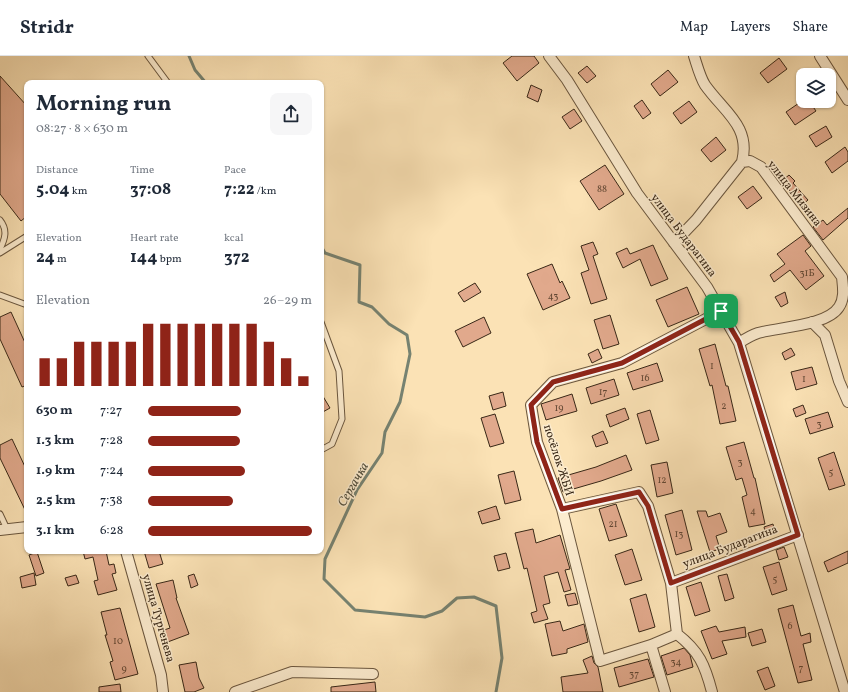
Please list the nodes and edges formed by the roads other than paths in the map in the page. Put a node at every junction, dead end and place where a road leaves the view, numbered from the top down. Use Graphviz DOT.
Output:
graph roads {
  1 [pos="148,56"];
  2 [pos="549,56"];
  3 [pos="694,56"];
  4 [pos="820,56"];
  5 [pos="166,80"];
  6 [pos="848,100"];
  7 [pos="742,162"];
  8 [pos="0,220"];
  9 [pos="24,238"];
  10 [pos="674,243"];
  11 [pos="0,250"];
  12 [pos="0,253"];
  13 [pos="845,274"];
  14 [pos="0,295"];
  15 [pos="24,304"];
  16 [pos="721,311"];
  17 [pos="812,322"];
  18 [pos="324,330"];
  19 [pos="739,342"];
  20 [pos="848,402"];
  21 [pos="324,448"];
  22 [pos="562,509"];
  23 [pos="0,514"];
  24 [pos="24,527"];
  25 [pos="4,530"];
  26 [pos="798,535"];
  27 [pos="127,554"];
  28 [pos="671,583"];
  29 [pos="677,634"];
  30 [pos="651,645"];
  31 [pos="373,674"];
  32 [pos="163,692"];
  33 [pos="235,692"];
  34 [pos="665,692"];
  35 [pos="712,692"];
  36 [pos="845,692"];
  1 -- 5 [label="lane"];
  2 -- 10 [label="street, улица Бударагина"];
  3 -- 7 [label="street"];
  4 -- 6 [label="street"];
  7 -- 10 [label="street"];
  7 -- 13 [label="street, улица Мизина"];
  8 -- 11 [label="lane"];
  9 -- 12 [label="lane"];
  10 -- 16 [label="street, улица Бударагина"];
  13 -- 17 [label="street, улица Мизина"];
  14 -- 15 [label="lane"];
  16 -- 19 [label="street, улица Бударагина"];
  16 -- 22 [label="street, посёлок ЖБИ"];
  17 -- 19 [label="street, улица Мизина"];
  17 -- 20 [label="street"];
  18 -- 21 [label="lane"];
  19 -- 26 [label="street, улица Бударагина"];
  22 -- 28 [label="street, улица Бударагина"];
  22 -- 30 [label="street, посёлок ЖБИ"];
  23 -- 25 [label="lane"];
  24 -- 25 [label="street"];
  26 -- 28 [label="street, улица Бударагина"];
  26 -- 36 [label="street, улица Бударагина"];
  27 -- 32 [label="street, улица Тургенева"];
  28 -- 29 [label="street, улица Бударагина"];
  29 -- 30 [label="street"];
  29 -- 35 [label="street"];
  30 -- 34 [label="street"];
  31 -- 33 [label="street"];
}
